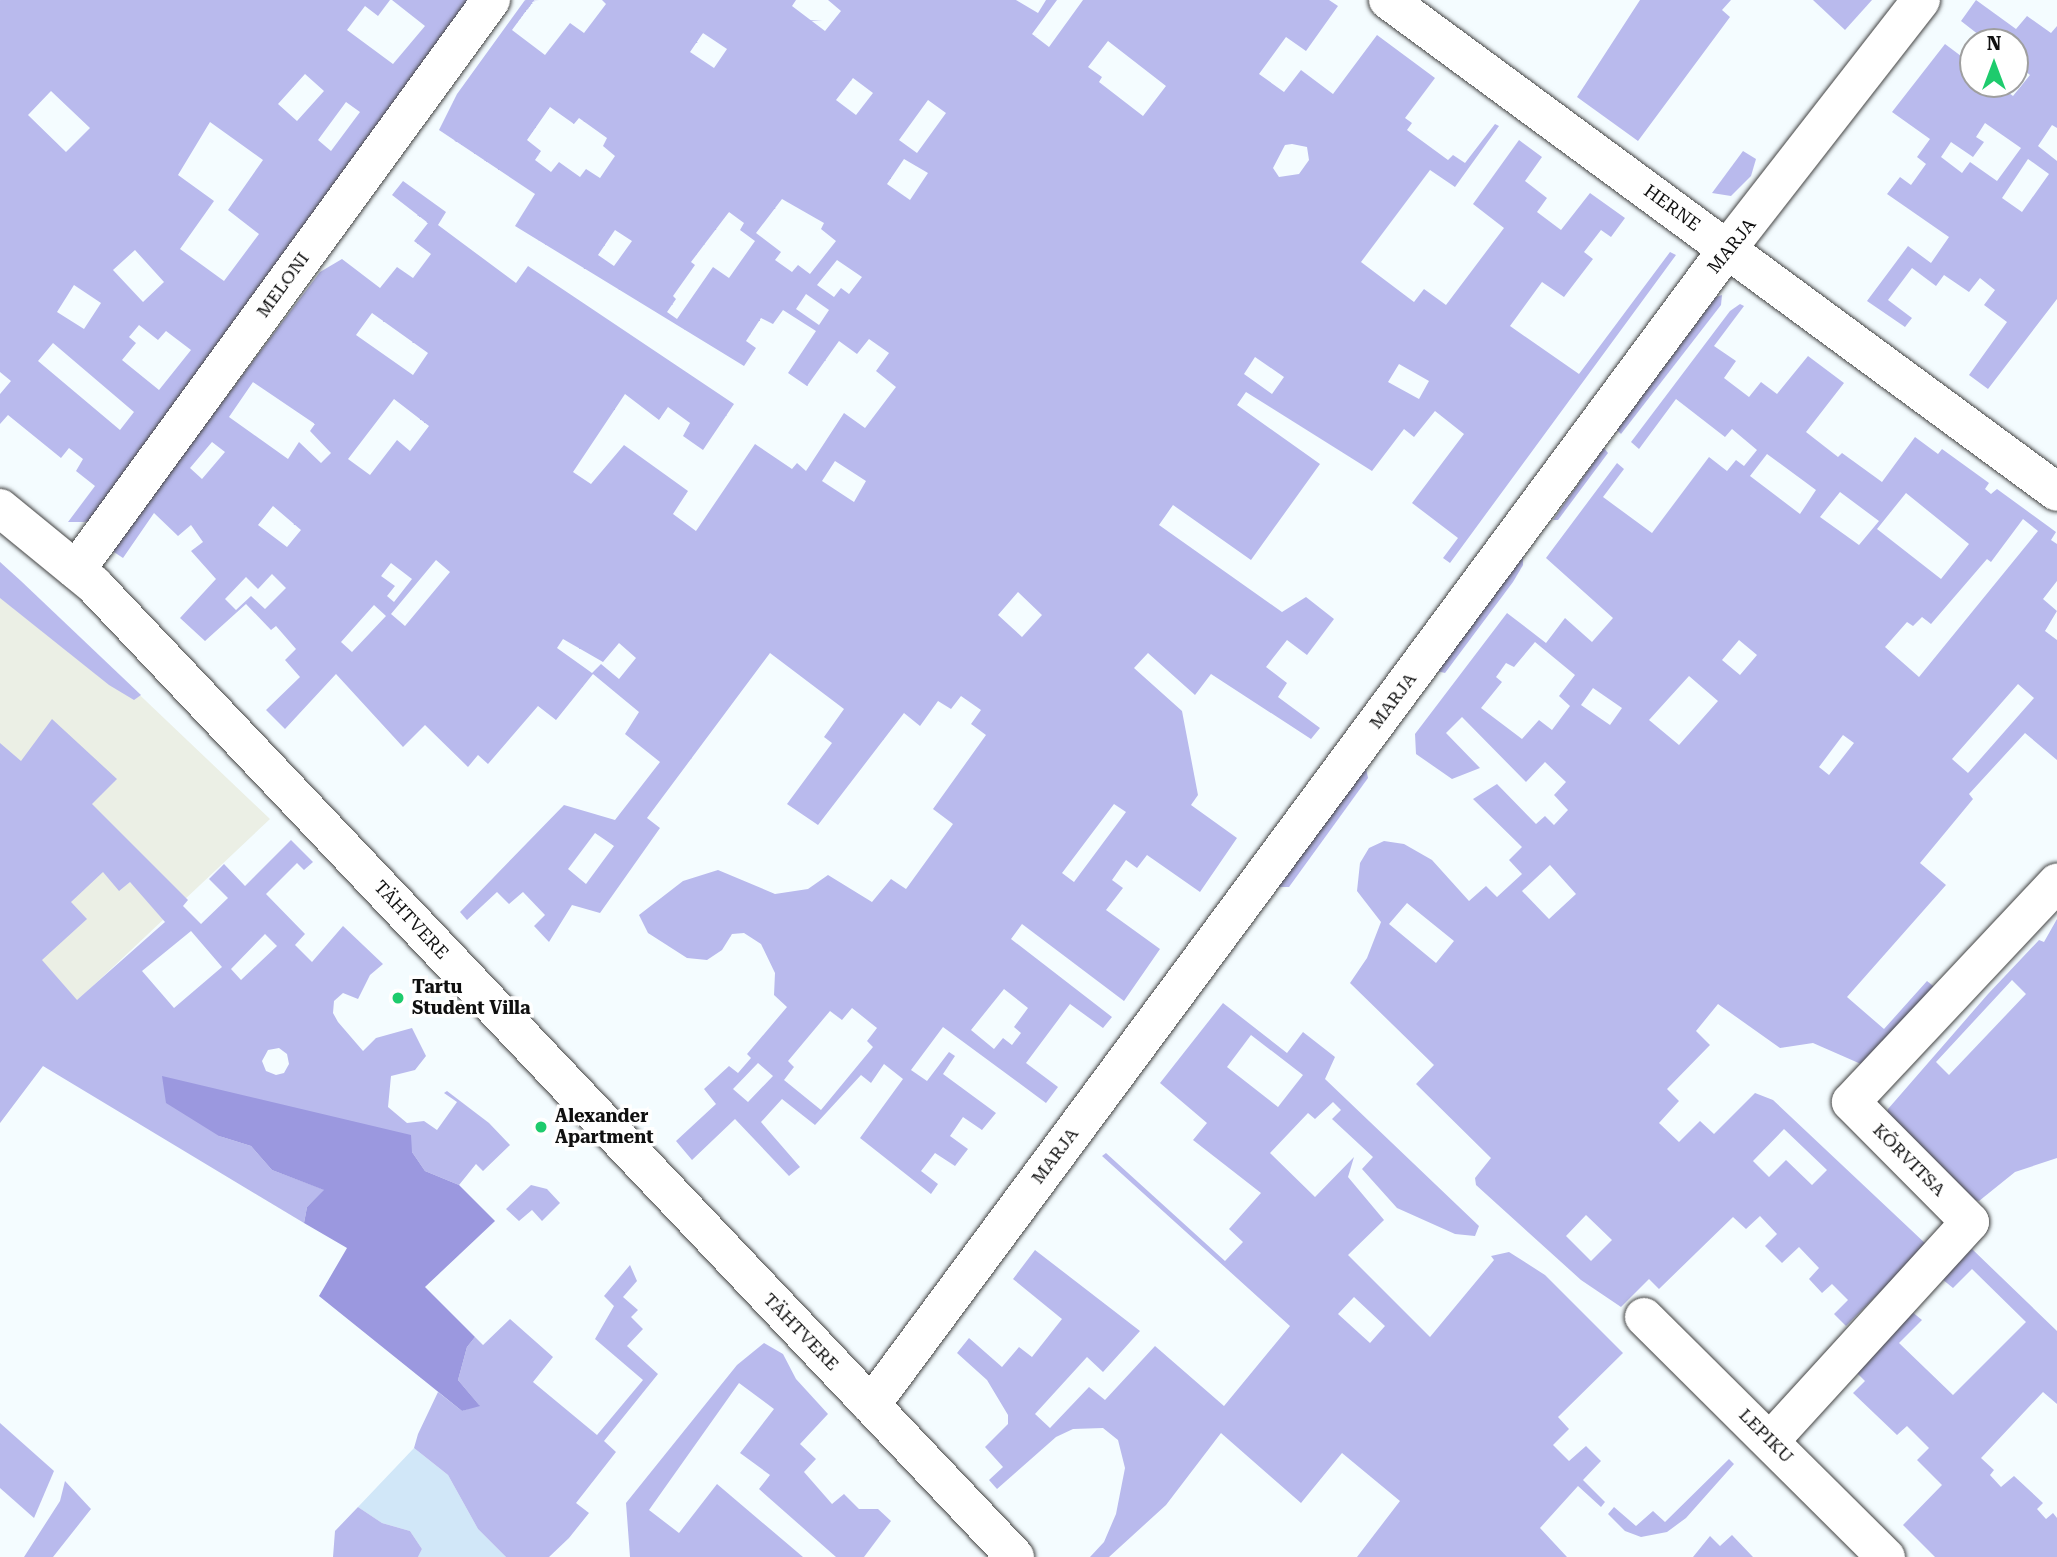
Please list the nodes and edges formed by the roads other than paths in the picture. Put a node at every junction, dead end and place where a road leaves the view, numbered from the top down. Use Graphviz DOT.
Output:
graph roads {
  1 [pos="491,0"];
  2 [pos="1388,0"];
  3 [pos="1921,0"];
  4 [pos="1728,248"];
  5 [pos="2057,492"];
  6 [pos="0,508"];
  7 [pos="76,570"];
  8 [pos="2057,884"];
  9 [pos="1644,1317"];
  10 [pos="871,1405"];
  11 [pos="1771,1440"];
  12 [pos="1014,1557"];
  13 [pos="1886,1557"];
  1 -- 7 [label="street, MELONI"];
  2 -- 4 [label="street, HERNE"];
  3 -- 4 [label="street, MARJA"];
  4 -- 5 [label="street, HERNE"];
  4 -- 10 [label="street, MARJA"];
  6 -- 7 [label="street, TÄHTVERE"];
  7 -- 10 [label="street, TÄHTVERE"];
  8 -- 11 [label="street, KÕRVITSA"];
  9 -- 11 [label="street, LEPIKU"];
  10 -- 12 [label="street, TÄHTVERE"];
  11 -- 13 [label="street, LEPIKU"];
}
